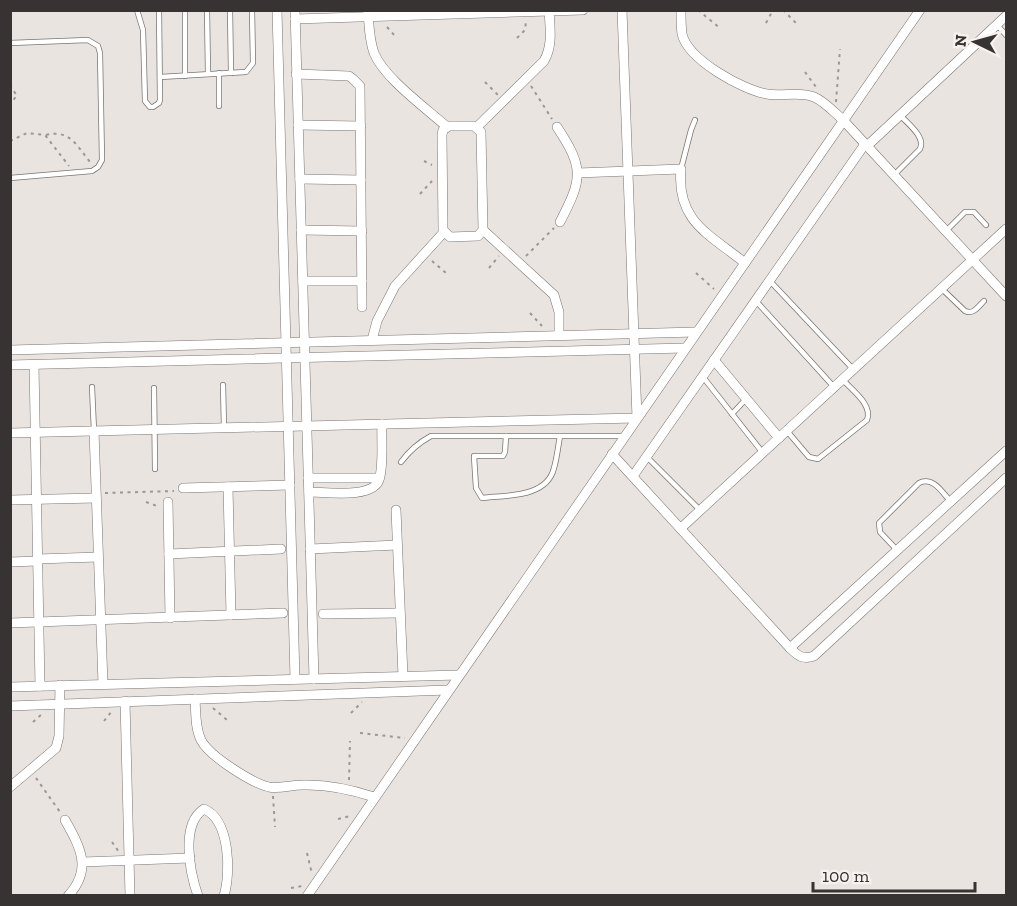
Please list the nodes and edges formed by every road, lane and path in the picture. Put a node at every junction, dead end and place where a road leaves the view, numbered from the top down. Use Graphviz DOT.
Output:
graph roads {
  1 [pos="137,10"];
  2 [pos="159,10"];
  3 [pos="184,10"];
  4 [pos="207,10"];
  5 [pos="230,10"];
  6 [pos="252,10"];
  7 [pos="277,10"];
  8 [pos="582,10"];
  9 [pos="622,10"];
  10 [pos="681,10"];
  11 [pos="698,10"];
  12 [pos="774,10"];
  13 [pos="783,10"];
  14 [pos="920,10"];
  15 [pos="549,11"];
  16 [pos="506,12"];
  17 [pos="527,12"];
  18 [pos="368,14"];
  19 [pos="295,15"];
  20 [pos="1006,16"];
  21 [pos="766,23"];
  22 [pos="798,25"];
  23 [pos="997,25"];
  24 [pos="721,29"];
  25 [pos="1006,35"];
  26 [pos="517,38"];
  27 [pos="10,43"];
  28 [pos="840,49"];
  29 [pos="231,73"];
  30 [pos="208,74"];
  31 [pos="219,74"];
  32 [pos="297,74"];
  33 [pos="186,76"];
  34 [pos="160,77"];
  35 [pos="526,79"];
  36 [pos="485,82"];
  37 [pos="10,85"];
  38 [pos="504,101"];
  39 [pos="10,103"];
  40 [pos="219,106"];
  41 [pos="900,115"];
  42 [pos="839,117"];
  43 [pos="695,120"];
  44 [pos="298,125"];
  45 [pos="361,126"];
  46 [pos="447,127"];
  47 [pos="477,127"];
  48 [pos="557,127"];
  49 [pos="45,135"];
  50 [pos="10,141"];
  51 [pos="866,145"];
  52 [pos="299,152"];
  53 [pos="281,154"];
  54 [pos="681,169"];
  55 [pos="95,170"];
  56 [pos="628,171"];
  57 [pos="74,172"];
  58 [pos="578,173"];
  59 [pos="894,175"];
  60 [pos="10,178"];
  61 [pos="300,179"];
  62 [pos="361,180"];
  63 [pos="560,222"];
  64 [pos="986,225"];
  65 [pos="301,230"];
  66 [pos="483,230"];
  67 [pos="362,231"];
  68 [pos="946,231"];
  69 [pos="1006,231"];
  70 [pos="444,232"];
  71 [pos="505,249"];
  72 [pos="424,255"];
  73 [pos="973,260"];
  74 [pos="520,262"];
  75 [pos="744,263"];
  76 [pos="489,268"];
  77 [pos="446,273"];
  78 [pos="696,273"];
  79 [pos="303,280"];
  80 [pos="770,281"];
  81 [pos="362,282"];
  82 [pos="941,288"];
  83 [pos="722,296"];
  84 [pos="1006,296"];
  85 [pos="756,301"];
  86 [pos="984,301"];
  87 [pos="362,307"];
  88 [pos="530,313"];
  89 [pos="696,332"];
  90 [pos="634,333"];
  91 [pos="555,335"];
  92 [pos="484,337"];
  93 [pos="372,340"];
  94 [pos="304,342"];
  95 [pos="286,343"];
  96 [pos="685,348"];
  97 [pos="634,349"];
  98 [pos="10,350"];
  99 [pos="485,353"];
  100 [pos="305,357"];
  101 [pos="286,358"];
  102 [pos="714,360"];
  103 [pos="10,365"];
  104 [pos="33,365"];
  105 [pos="854,369"];
  106 [pos="703,377"];
  107 [pos="843,379"];
  108 [pos="224,385"];
  109 [pos="92,387"];
  110 [pos="834,387"];
  111 [pos="154,388"];
  112 [pos="746,399"];
  113 [pos="732,414"];
  114 [pos="637,418"];
  115 [pos="382,424"];
  116 [pos="288,426"];
  117 [pos="307,426"];
  118 [pos="224,428"];
  119 [pos="154,429"];
  120 [pos="94,431"];
  121 [pos="787,431"];
  122 [pos="35,432"];
  123 [pos="10,433"];
  124 [pos="506,436"];
  125 [pos="560,436"];
  126 [pos="625,436"];
  127 [pos="779,438"];
  128 [pos="1006,451"];
  129 [pos="763,453"];
  130 [pos="612,454"];
  131 [pos="647,457"];
  132 [pos="401,462"];
  133 [pos="155,469"];
  134 [pos="633,476"];
  135 [pos="308,478"];
  136 [pos="379,478"];
  137 [pos="1006,478"];
  138 [pos="290,485"];
  139 [pos="228,487"];
  140 [pos="183,488"];
  141 [pos="309,492"];
  142 [pos="96,496"];
  143 [pos="36,499"];
  144 [pos="10,500"];
  145 [pos="168,502"];
  146 [pos="951,502"];
  147 [pos="396,510"];
  148 [pos="700,510"];
  149 [pos="681,528"];
  150 [pos="397,546"];
  151 [pos="281,549"];
  152 [pos="310,549"];
  153 [pos="897,550"];
  154 [pos="229,551"];
  155 [pos="169,554"];
  156 [pos="98,557"];
  157 [pos="37,560"];
  158 [pos="10,562"];
  159 [pos="283,613"];
  160 [pos="400,613"];
  161 [pos="323,614"];
  162 [pos="231,615"];
  163 [pos="170,618"];
  164 [pos="100,620"];
  165 [pos="38,622"];
  166 [pos="10,623"];
  167 [pos="790,648"];
  168 [pos="459,675"];
  169 [pos="402,676"];
  170 [pos="295,679"];
  171 [pos="314,679"];
  172 [pos="250,680"];
  173 [pos="103,684"];
  174 [pos="40,686"];
  175 [pos="60,686"];
  176 [pos="10,687"];
  177 [pos="448,690"];
  178 [pos="250,697"];
  179 [pos="195,699"];
  180 [pos="125,702"];
  181 [pos="60,704"];
  182 [pos="10,705"];
  183 [pos="360,733"];
  184 [pos="414,740"];
  185 [pos="350,741"];
  186 [pos="31,771"];
  187 [pos="10,787"];
  188 [pos="273,787"];
  189 [pos="348,789"];
  190 [pos="375,797"];
  191 [pos="65,820"];
  192 [pos="275,827"];
  193 [pos="307,853"];
  194 [pos="190,858"];
  195 [pos="129,860"];
  196 [pos="83,862"];
  197 [pos="314,884"];
  198 [pos="291,888"];
  199 [pos="68,896"];
  200 [pos="130,896"];
  201 [pos="198,896"];
  202 [pos="224,896"];
  203 [pos="306,896"];
  1 -- 34 [label="lane"];
  2 -- 34 [label="lane"];
  3 -- 33 [label="lane"];
  4 -- 30 [label="lane"];
  5 -- 29 [label="lane"];
  6 -- 29 [label="lane"];
  7 -- 53 [label="street"];
  8 -- 15 [label="street"];
  9 -- 56 [label="street"];
  10 -- 42 [label="street"];
  11 -- 24 [label="path"];
  12 -- 21 [label="path"];
  13 -- 22 [label="path"];
  14 -- 42 [label="street"];
  15 -- 17 [label="street"];
  15 -- 35 [label="street"];
  16 -- 17 [label="street"];
  16 -- 18 [label="street"];
  17 -- 26 [label="path"];
  18 -- 19 [label="street"];
  18 -- 46 [label="street"];
  19 -- 32 [label="street"];
  20 -- 23 [label="street"];
  23 -- 25 [label="lane"];
  23 -- 41 [label="street"];
  27 -- 55 [label="lane"];
  28 -- 42 [label="path"];
  29 -- 31 [label="lane"];
  30 -- 31 [label="lane"];
  30 -- 33 [label="lane"];
  31 -- 40 [label="lane"];
  32 -- 44 [label="street"];
  32 -- 45 [label="street"];
  33 -- 34 [label="lane"];
  35 -- 38 [label="street"];
  35 -- 48 [label="path"];
  36 -- 38 [label="path"];
  37 -- 39 [label="path"];
  38 -- 47 [label="street"];
  41 -- 51 [label="street"];
  41 -- 59 [label="lane"];
  42 -- 51 [label="street"];
  42 -- 75 [label="street"];
  43 -- 54 [label="lane"];
  44 -- 45 [label="street"];
  44 -- 52 [label="street"];
  45 -- 62 [label="street"];
  46 -- 47 [label="street"];
  46 -- 70 [label="street"];
  47 -- 66 [label="street"];
  48 -- 58 [label="street"];
  49 -- 50 [label="path"];
  49 -- 55 [label="path"];
  49 -- 57 [label="path"];
  51 -- 59 [label="street"];
  51 -- 80 [label="street"];
  52 -- 53 [label="street"];
  52 -- 61 [label="street"];
  53 -- 95 [label="street"];
  54 -- 56 [label="street"];
  54 -- 75 [label="street"];
  55 -- 57 [label="lane"];
  56 -- 58 [label="street"];
  56 -- 90 [label="street"];
  57 -- 60 [label="lane"];
  58 -- 63 [label="street"];
  59 -- 68 [label="street"];
  61 -- 62 [label="street"];
  61 -- 65 [label="street"];
  62 -- 67 [label="street"];
  63 -- 74 [label="path"];
  64 -- 68 [label="lane"];
  65 -- 67 [label="street"];
  65 -- 79 [label="street"];
  66 -- 70 [label="street"];
  66 -- 71 [label="street"];
  67 -- 81 [label="street"];
  68 -- 73 [label="street"];
  69 -- 73 [label="street"];
  70 -- 72 [label="street"];
  71 -- 74 [label="street"];
  71 -- 76 [label="path"];
  72 -- 77 [label="path"];
  72 -- 93 [label="street"];
  73 -- 82 [label="street"];
  73 -- 84 [label="street"];
  74 -- 91 [label="street"];
  75 -- 83 [label="street"];
  78 -- 83 [label="path"];
  79 -- 81 [label="street"];
  79 -- 94 [label="street"];
  80 -- 85 [label="street"];
  80 -- 105 [label="lane"];
  81 -- 87 [label="street"];
  82 -- 86 [label="lane"];
  82 -- 105 [label="street"];
  83 -- 89 [label="street"];
  85 -- 102 [label="street"];
  85 -- 110 [label="lane"];
  88 -- 91 [label="path"];
  89 -- 90 [label="street"];
  89 -- 96 [label="street"];
  90 -- 91 [label="street"];
  90 -- 97 [label="street"];
  91 -- 92 [label="street"];
  92 -- 93 [label="street"];
  92 -- 99 [label="street"];
  93 -- 94 [label="street"];
  94 -- 95 [label="street"];
  94 -- 100 [label="street"];
  95 -- 98 [label="street"];
  95 -- 101 [label="street"];
  96 -- 97 [label="street"];
  96 -- 114 [label="street"];
  97 -- 99 [label="street"];
  97 -- 114 [label="street"];
  99 -- 100 [label="street"];
  100 -- 101 [label="street"];
  100 -- 117 [label="street"];
  101 -- 104 [label="street"];
  101 -- 116 [label="street"];
  102 -- 106 [label="street"];
  102 -- 112 [label="street"];
  103 -- 104 [label="street"];
  104 -- 122 [label="street"];
  105 -- 107 [label="street"];
  106 -- 113 [label="lane"];
  106 -- 131 [label="street"];
  107 -- 110 [label="street"];
  107 -- 121 [label="lane"];
  108 -- 118 [label="lane"];
  109 -- 120 [label="lane"];
  110 -- 121 [label="street"];
  111 -- 119 [label="lane"];
  112 -- 113 [label="lane"];
  112 -- 127 [label="street"];
  113 -- 129 [label="lane"];
  114 -- 115 [label="street"];
  114 -- 126 [label="street"];
  115 -- 117 [label="street"];
  115 -- 136 [label="street"];
  116 -- 117 [label="street"];
  116 -- 118 [label="street"];
  116 -- 138 [label="street"];
  117 -- 135 [label="street"];
  118 -- 119 [label="street"];
  119 -- 120 [label="street"];
  119 -- 133 [label="lane"];
  120 -- 122 [label="street"];
  120 -- 142 [label="street"];
  121 -- 127 [label="street"];
  122 -- 123 [label="street"];
  122 -- 143 [label="street"];
  124 -- 125 [label="lane"];
  124 -- 125 [label="lane"];
  124 -- 132 [label="lane"];
  125 -- 126 [label="lane"];
  126 -- 130 [label="street"];
  127 -- 129 [label="street"];
  128 -- 146 [label="street"];
  129 -- 148 [label="street"];
  130 -- 134 [label="street"];
  130 -- 168 [label="street"];
  131 -- 134 [label="street"];
  131 -- 148 [label="lane"];
  134 -- 149 [label="street"];
  135 -- 136 [label="street"];
  135 -- 141 [label="street"];
  136 -- 141 [label="street"];
  137 -- 167 [label="street"];
  138 -- 139 [label="street"];
  138 -- 170 [label="street"];
  139 -- 140 [label="street"];
  139 -- 154 [label="street"];
  140 -- 142 [label="path"];
  141 -- 152 [label="street"];
  142 -- 143 [label="street"];
  142 -- 156 [label="street"];
  143 -- 144 [label="street"];
  143 -- 157 [label="street"];
  145 -- 155 [label="street"];
  146 -- 153 [label="street"];
  146 -- 153 [label="lane"];
  147 -- 150 [label="street"];
  148 -- 149 [label="street"];
  149 -- 167 [label="street"];
  150 -- 152 [label="street"];
  150 -- 160 [label="street"];
  151 -- 154 [label="street"];
  152 -- 171 [label="street"];
  153 -- 167 [label="street"];
  154 -- 155 [label="street"];
  154 -- 162 [label="street"];
  155 -- 163 [label="street"];
  156 -- 157 [label="street"];
  156 -- 164 [label="street"];
  157 -- 158 [label="street"];
  157 -- 165 [label="street"];
  159 -- 162 [label="street"];
  160 -- 161 [label="street"];
  160 -- 169 [label="street"];
  162 -- 163 [label="street"];
  163 -- 164 [label="street"];
  164 -- 165 [label="street"];
  164 -- 173 [label="street"];
  165 -- 166 [label="street"];
  165 -- 174 [label="street"];
  168 -- 169 [label="street"];
  168 -- 177 [label="street"];
  169 -- 171 [label="street"];
  170 -- 171 [label="street"];
  170 -- 172 [label="street"];
  172 -- 173 [label="street"];
  172 -- 178 [label="street"];
  173 -- 175 [label="street"];
  174 -- 175 [label="street"];
  174 -- 176 [label="street"];
  175 -- 181 [label="street"];
  177 -- 178 [label="street"];
  177 -- 184 [label="street"];
  178 -- 179 [label="street"];
  179 -- 180 [label="street"];
  179 -- 188 [label="street"];
  180 -- 181 [label="street"];
  180 -- 195 [label="street"];
  181 -- 182 [label="street"];
  181 -- 186 [label="street"];
  183 -- 184 [label="path"];
  184 -- 190 [label="street"];
  185 -- 189 [label="path"];
  186 -- 187 [label="street"];
  186 -- 191 [label="path"];
  188 -- 189 [label="street"];
  188 -- 192 [label="path"];
  189 -- 190 [label="street"];
  190 -- 197 [label="street"];
  191 -- 196 [label="street"];
  193 -- 197 [label="path"];
  194 -- 195 [label="street"];
  194 -- 201 [label="street"];
  194 -- 202 [label="street"];
  195 -- 196 [label="street"];
  195 -- 200 [label="street"];
  196 -- 199 [label="street"];
  197 -- 198 [label="path"];
  197 -- 203 [label="street"];
}
